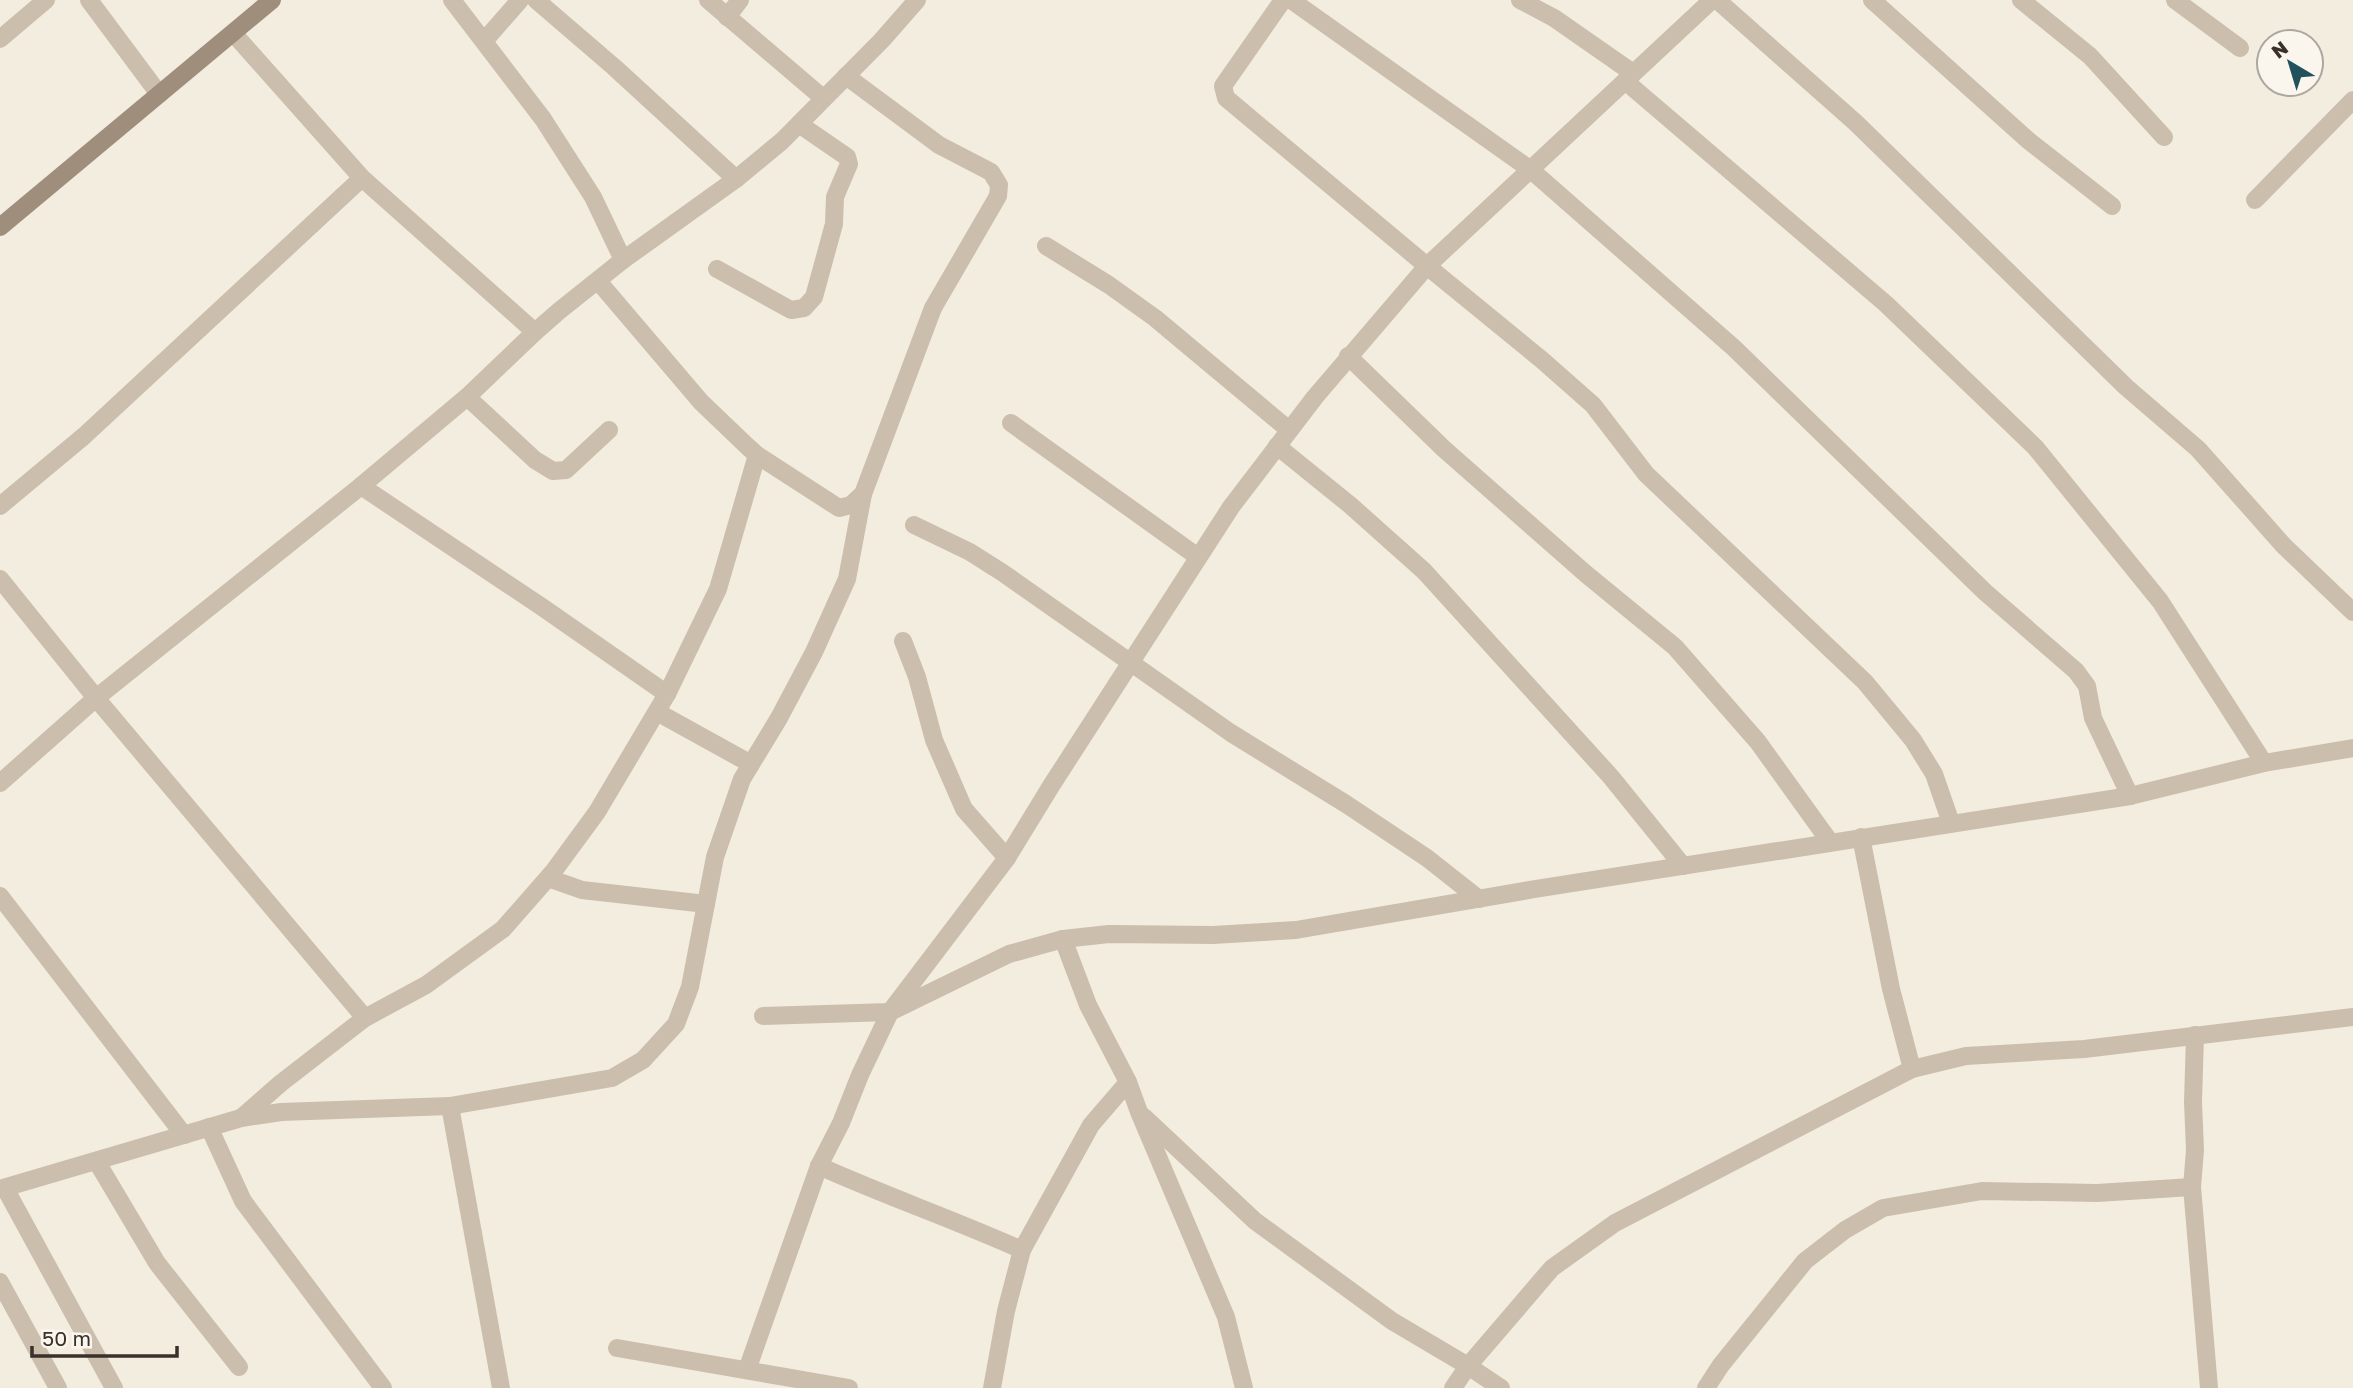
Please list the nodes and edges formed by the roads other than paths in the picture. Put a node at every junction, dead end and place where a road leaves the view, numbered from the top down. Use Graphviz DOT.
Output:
graph roads {
  1 [pos="46,0"];
  2 [pos="89,0"];
  3 [pos="272,0"];
  4 [pos="452,0"];
  5 [pos="520,0"];
  6 [pos="536,0"];
  7 [pos="708,0"];
  8 [pos="740,0"];
  9 [pos="917,0"];
  10 [pos="1283,0"];
  11 [pos="1292,0"];
  12 [pos="1520,0"];
  13 [pos="1714,0"];
  14 [pos="1872,0"];
  15 [pos="2021,0"];
  16 [pos="2175,0"];
  17 [pos="727,17"];
  18 [pos="234,34"];
  19 [pos="0,39"];
  20 [pos="485,40"];
  21 [pos="2240,48"];
  22 [pos="846,76"];
  23 [pos="1629,77"];
  24 [pos="159,94"];
  25 [pos="822,98"];
  26 [pos="2353,100"];
  27 [pos="799,124"];
  28 [pos="2165,137"];
  29 [pos="1531,170"];
  30 [pos="362,178"];
  31 [pos="736,179"];
  32 [pos="2255,200"];
  33 [pos="2112,206"];
  34 [pos="0,227"];
  35 [pos="1046,246"];
  36 [pos="623,260"];
  37 [pos="1427,266"];
  38 [pos="718,269"];
  39 [pos="598,281"];
  40 [pos="535,331"];
  41 [pos="1348,356"];
  42 [pos="467,397"];
  43 [pos="1011,424"];
  44 [pos="609,430"];
  45 [pos="1289,430"];
  46 [pos="1277,446"];
  47 [pos="757,455"];
  48 [pos="361,486"];
  49 [pos="863,494"];
  50 [pos="0,506"];
  51 [pos="914,525"];
  52 [pos="1198,557"];
  53 [pos="0,579"];
  54 [pos="2353,612"];
  55 [pos="903,641"];
  56 [pos="1132,663"];
  57 [pos="667,694"];
  58 [pos="96,698"];
  59 [pos="657,712"];
  60 [pos="2353,748"];
  61 [pos="2264,763"];
  62 [pos="751,764"];
  63 [pos="0,783"];
  64 [pos="2130,796"];
  65 [pos="1951,823"];
  66 [pos="1861,837"];
  67 [pos="1830,842"];
  68 [pos="1007,858"];
  69 [pos="1682,866"];
  70 [pos="548,877"];
  71 [pos="0,896"];
  72 [pos="1479,899"];
  73 [pos="706,904"];
  74 [pos="1063,939"];
  75 [pos="890,1012"];
  76 [pos="763,1016"];
  77 [pos="2353,1017"];
  78 [pos="365,1018"];
  79 [pos="2195,1035"];
  80 [pos="1912,1069"];
  81 [pos="1128,1082"];
  82 [pos="450,1106"];
  83 [pos="1139,1112"];
  84 [pos="241,1118"];
  85 [pos="209,1127"];
  86 [pos="184,1135"];
  87 [pos="97,1162"];
  88 [pos="819,1166"];
  89 [pos="3,1188"];
  90 [pos="2192,1188"];
  91 [pos="1023,1250"];
  92 [pos="0,1282"];
  93 [pos="617,1348"];
  94 [pos="1468,1366"];
  95 [pos="239,1367"];
  96 [pos="747,1370"];
  97 [pos="58,1388"];
  98 [pos="114,1388"];
  99 [pos="383,1388"];
  100 [pos="500,1388"];
  101 [pos="849,1388"];
  102 [pos="992,1388"];
  103 [pos="1244,1388"];
  104 [pos="1453,1388"];
  105 [pos="1501,1388"];
  106 [pos="1706,1388"];
  107 [pos="2208,1388"];
  1 -- 19 [label="street"];
  2 -- 24 [label="street"];
  3 -- 18 [label="street"];
  4 -- 20 [label="street"];
  5 -- 20 [label="street"];
  6 -- 31 [label="street"];
  7 -- 17 [label="street"];
  8 -- 17 [label="street"];
  9 -- 22 [label="street"];
  10 -- 37 [label="street"];
  11 -- 29 [label="street"];
  12 -- 23 [label="street"];
  13 -- 23 [label="street"];
  13 -- 54 [label="street"];
  14 -- 33 [label="street"];
  15 -- 28 [label="street"];
  16 -- 21 [label="street"];
  17 -- 25 [label="street"];
  18 -- 24 [label="street"];
  18 -- 30 [label="street"];
  20 -- 36 [label="street"];
  22 -- 25 [label="street"];
  22 -- 49 [label="street"];
  23 -- 29 [label="street"];
  23 -- 61 [label="street"];
  24 -- 34 [label="street"];
  25 -- 27 [label="street"];
  26 -- 32 [label="street"];
  27 -- 31 [label="street"];
  27 -- 38 [label="street"];
  29 -- 37 [label="street"];
  29 -- 64 [label="street"];
  30 -- 40 [label="street"];
  30 -- 50 [label="street"];
  31 -- 36 [label="street"];
  35 -- 45 [label="street"];
  36 -- 39 [label="street"];
  37 -- 41 [label="street"];
  37 -- 65 [label="street"];
  39 -- 40 [label="street"];
  39 -- 47 [label="street"];
  40 -- 42 [label="street"];
  41 -- 45 [label="street"];
  41 -- 67 [label="street"];
  42 -- 44 [label="street"];
  42 -- 48 [label="street"];
  43 -- 52 [label="street"];
  45 -- 46 [label="street"];
  46 -- 52 [label="street"];
  46 -- 69 [label="street"];
  47 -- 49 [label="street"];
  47 -- 57 [label="street"];
  48 -- 57 [label="street"];
  48 -- 58 [label="street"];
  49 -- 62 [label="street"];
  51 -- 56 [label="street"];
  52 -- 56 [label="street"];
  53 -- 58 [label="street"];
  55 -- 68 [label="street"];
  56 -- 68 [label="street"];
  56 -- 72 [label="street"];
  57 -- 59 [label="street"];
  58 -- 63 [label="street"];
  58 -- 78 [label="street"];
  59 -- 62 [label="street"];
  59 -- 70 [label="street"];
  60 -- 61 [label="street"];
  61 -- 64 [label="street"];
  62 -- 73 [label="street"];
  64 -- 65 [label="street"];
  65 -- 66 [label="street"];
  66 -- 67 [label="street"];
  66 -- 80 [label="street"];
  67 -- 69 [label="street"];
  68 -- 75 [label="street"];
  69 -- 72 [label="street"];
  70 -- 73 [label="street"];
  70 -- 78 [label="street"];
  71 -- 86 [label="street"];
  72 -- 74 [label="street"];
  73 -- 82 [label="street"];
  74 -- 75 [label="street"];
  74 -- 81 [label="street"];
  75 -- 76 [label="street"];
  75 -- 88 [label="street"];
  77 -- 79 [label="street"];
  78 -- 84 [label="street"];
  79 -- 80 [label="street"];
  79 -- 90 [label="street"];
  80 -- 94 [label="street"];
  81 -- 83 [label="street"];
  81 -- 91 [label="street"];
  82 -- 84 [label="street"];
  82 -- 100 [label="street"];
  83 -- 94 [label="street"];
  83 -- 103 [label="street"];
  84 -- 85 [label="street"];
  85 -- 86 [label="street"];
  85 -- 99 [label="street"];
  86 -- 87 [label="street"];
  87 -- 89 [label="street"];
  87 -- 95 [label="street"];
  88 -- 91 [label="street"];
  88 -- 96 [label="street"];
  89 -- 98 [label="street"];
  90 -- 106 [label="street"];
  90 -- 107 [label="street"];
  91 -- 102 [label="street"];
  92 -- 97 [label="street"];
  93 -- 96 [label="street"];
  94 -- 104 [label="street"];
  94 -- 105 [label="street"];
  96 -- 101 [label="street"];
}
